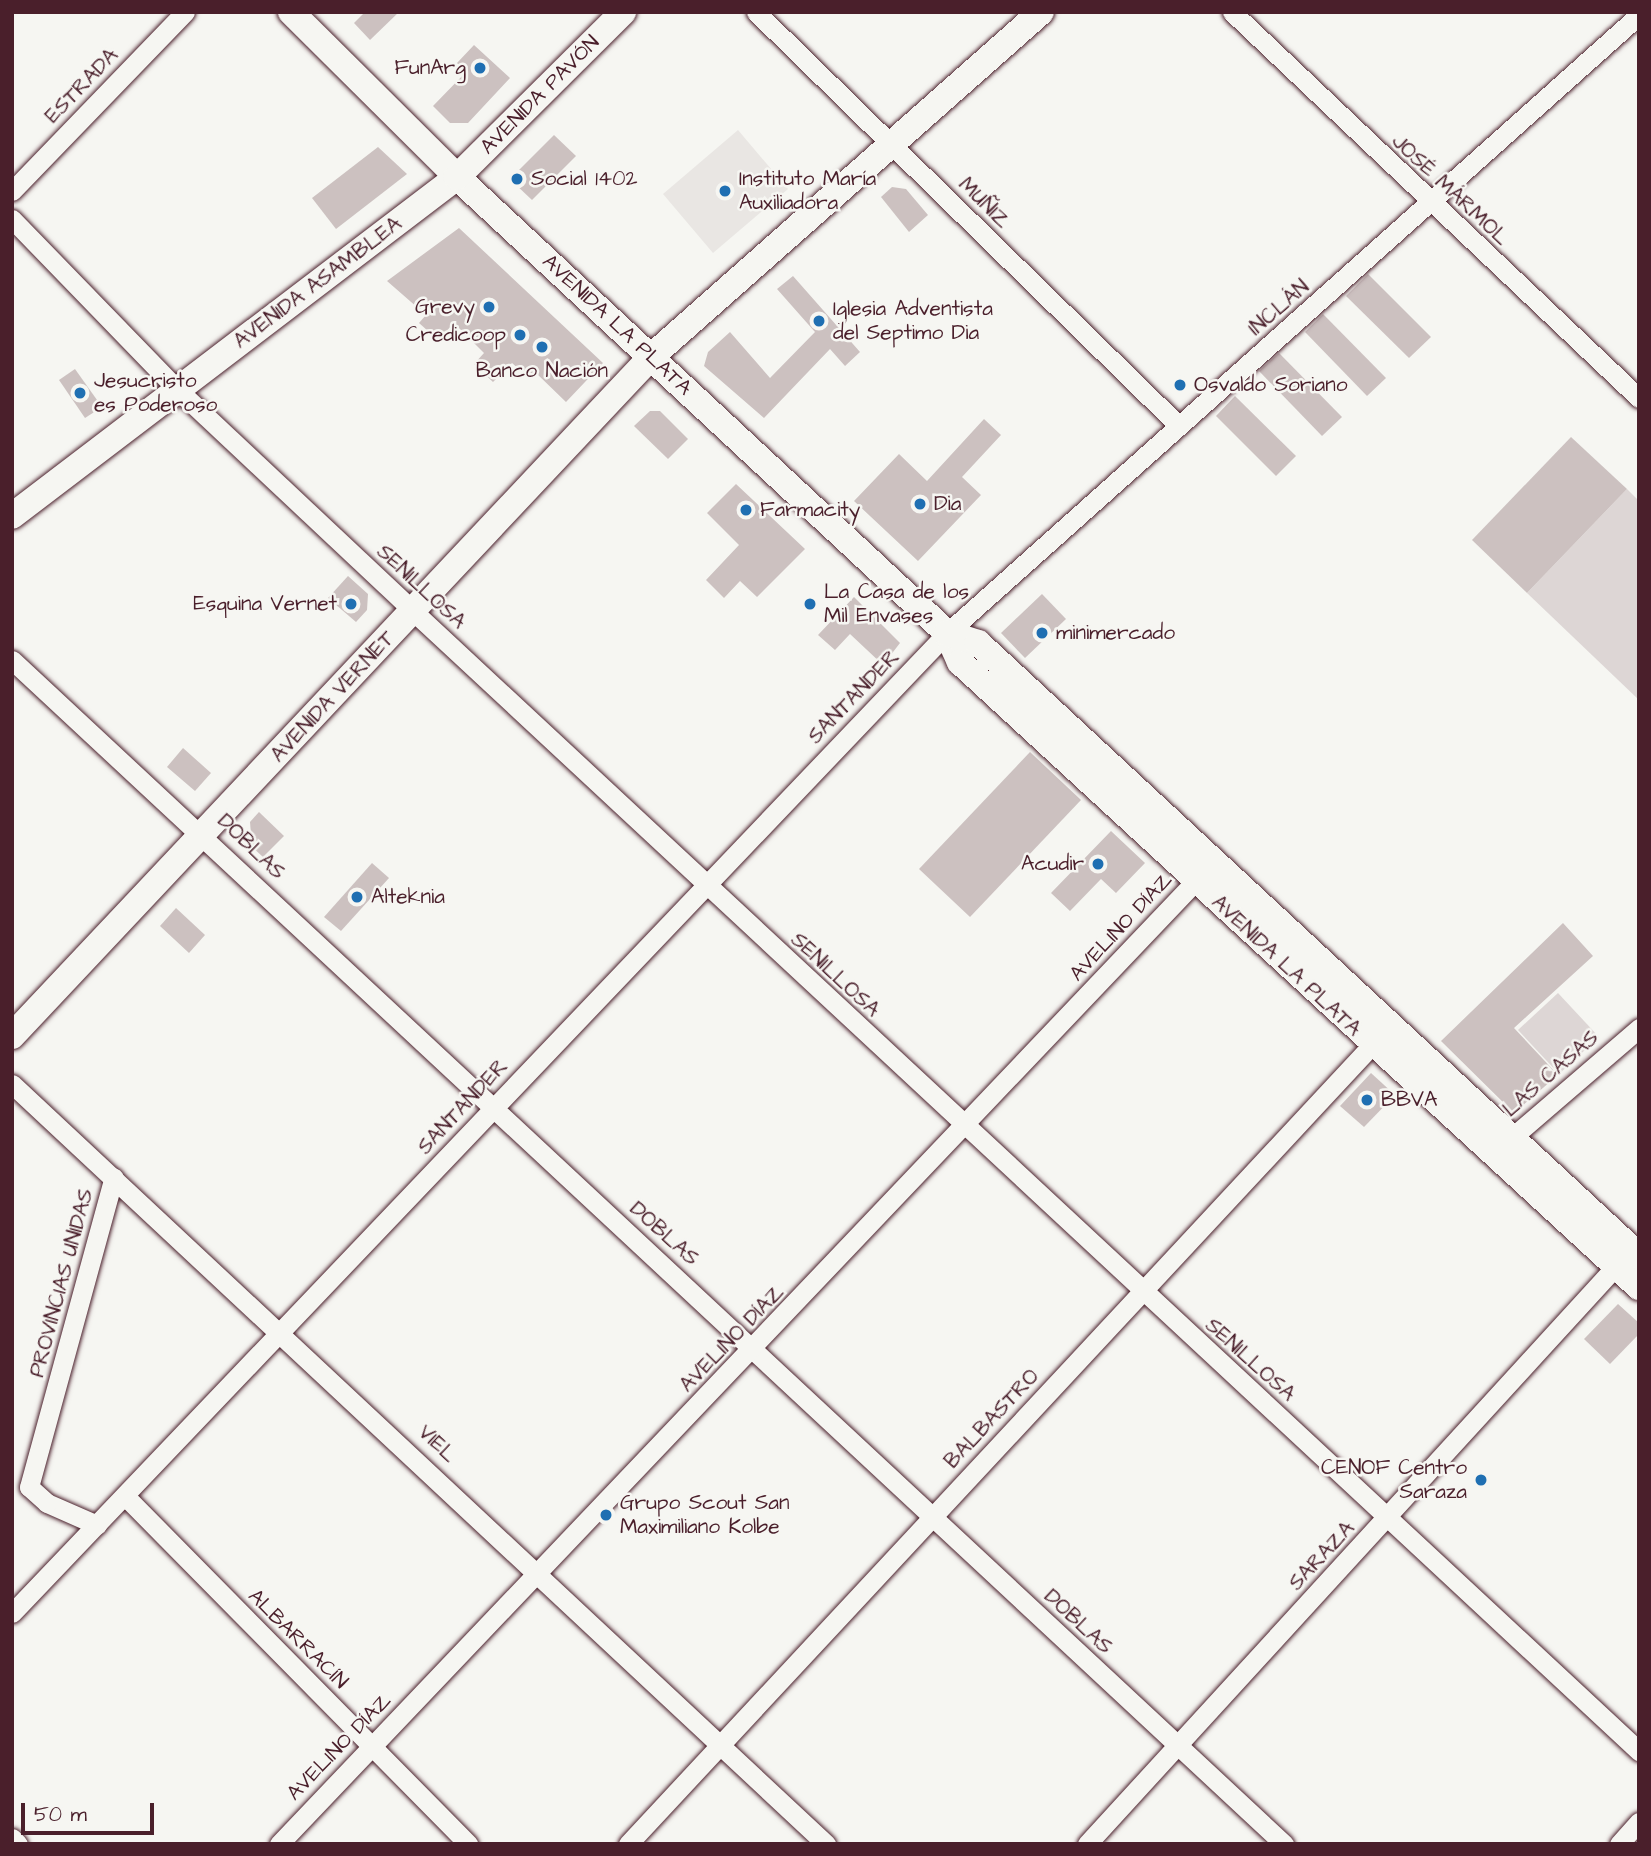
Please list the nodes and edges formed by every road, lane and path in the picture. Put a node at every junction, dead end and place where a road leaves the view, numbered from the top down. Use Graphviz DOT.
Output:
graph roads {
  1 [pos="185,12"];
  2 [pos="291,12"];
  3 [pos="623,12"];
  4 [pos="756,12"];
  5 [pos="1041,12"];
  6 [pos="1232,12"];
  7 [pos="1639,15"];
  8 [pos="890,142"];
  9 [pos="457,177"];
  10 [pos="12,191"];
  11 [pos="1432,205"];
  12 [pos="12,219"];
  13 [pos="652,356"];
  14 [pos="178,390"];
  15 [pos="1639,398"];
  16 [pos="1179,426"];
  17 [pos="12,516"];
  18 [pos="414,612"];
  19 [pos="947,633"];
  20 [pos="12,660"];
  21 [pos="204,834"];
  22 [pos="1214,861"];
  23 [pos="1195,881"];
  24 [pos="706,885"];
  25 [pos="1391,1027"];
  26 [pos="1639,1028"];
  27 [pos="12,1037"];
  28 [pos="1370,1044"];
  29 [pos="12,1084"];
  30 [pos="492,1110"];
  31 [pos="965,1127"];
  32 [pos="1502,1146"];
  33 [pos="114,1177"];
  34 [pos="1629,1257"];
  35 [pos="1639,1287"];
  36 [pos="1141,1291"];
  37 [pos="283,1333"];
  38 [pos="756,1348"];
  39 [pos="125,1496"];
  40 [pos="931,1518"];
  41 [pos="1390,1518"];
  42 [pos="97,1525"];
  43 [pos="539,1569"];
  44 [pos="12,1613"];
  45 [pos="1178,1745"];
  46 [pos="372,1746"];
  47 [pos="720,1746"];
  48 [pos="1639,1751"];
  49 [pos="1639,1822"];
  50 [pos="12,1838"];
  51 [pos="18,1844"];
  52 [pos="279,1844"];
  53 [pos="468,1844"];
  54 [pos="628,1844"];
  55 [pos="826,1844"];
  56 [pos="1087,1844"];
  57 [pos="1284,1844"];
  58 [pos="1619,1844"];
  1 -- 10 [label="street, ESTRADA"];
  2 -- 9 [label="main road, AVENIDA LA PLATA"];
  3 -- 9 [label="main road, AVENIDA PAVÓN"];
  4 -- 8 [label="street, MUÑIZ"];
  5 -- 8 [label="main road, AVENIDA VERNET"];
  6 -- 11 [label="street, JOSÉ MÁRMOL"];
  7 -- 11 [label="street, INCLÁN"];
  8 -- 13 [label="main road, AVENIDA VERNET"];
  8 -- 16 [label="street, MUÑIZ"];
  9 -- 13 [label="main road, AVENIDA LA PLATA"];
  9 -- 14 [label="main road, AVENIDA ASAMBLEA"];
  11 -- 15 [label="street, JOSÉ MÁRMOL"];
  11 -- 16 [label="street, INCLÁN"];
  12 -- 14 [label="street, SENILLOSA"];
  13 -- 18 [label="main road, AVENIDA VERNET"];
  13 -- 19 [label="main road, AVENIDA LA PLATA"];
  14 -- 17 [label="main road, AVENIDA ASAMBLEA"];
  14 -- 18 [label="street, SENILLOSA"];
  16 -- 19 [label="street, INCLÁN"];
  18 -- 21 [label="main road, AVENIDA VERNET"];
  18 -- 24 [label="street, SENILLOSA"];
  19 -- 22 [label="main road, AVENIDA LA PLATA"];
  19 -- 23 [label="main road, AVENIDA LA PLATA"];
  19 -- 24 [label="street, SANTANDER"];
  20 -- 21 [label="street, DOBLAS"];
  21 -- 27 [label="main road, AVENIDA VERNET"];
  21 -- 30 [label="street, DOBLAS"];
  22 -- 23 [label="street, AVELINO DÍAZ"];
  22 -- 25 [label="main road, AVENIDA LA PLATA"];
  23 -- 28 [label="main road, AVENIDA LA PLATA"];
  23 -- 31 [label="street, AVELINO DÍAZ"];
  24 -- 30 [label="street, SANTANDER"];
  24 -- 31 [label="street, SENILLOSA"];
  25 -- 28 [label="street, BALBASTRO"];
  25 -- 32 [label="main road, AVENIDA LA PLATA"];
  26 -- 32 [label="street, LAS CASAS"];
  28 -- 32 [label="main road, AVENIDA LA PLATA"];
  28 -- 36 [label="street, BALBASTRO"];
  29 -- 33 [label="street, VIEL"];
  30 -- 37 [label="street, SANTANDER"];
  30 -- 38 [label="street, DOBLAS"];
  31 -- 36 [label="street, SENILLOSA"];
  31 -- 38 [label="street, AVELINO DÍAZ"];
  32 -- 34 [label="main road, AVENIDA LA PLATA"];
  33 -- 37 [label="street, VIEL"];
  33 -- 42 [label="street, PROVINCIAS UNIDAS"];
  34 -- 35 [label="main road, AVENIDA LA PLATA"];
  34 -- 41 [label="street, SARAZA"];
  36 -- 40 [label="street, BALBASTRO"];
  36 -- 41 [label="street, SENILLOSA"];
  37 -- 39 [label="street, SANTANDER"];
  37 -- 43 [label="street, VIEL"];
  38 -- 40 [label="street, DOBLAS"];
  38 -- 43 [label="street, AVELINO DÍAZ"];
  39 -- 42 [label="street, SANTANDER"];
  39 -- 46 [label="street, ALBARRACÍN"];
  40 -- 45 [label="street, DOBLAS"];
  40 -- 47 [label="street, BALBASTRO"];
  41 -- 45 [label="street, SARAZA"];
  41 -- 48 [label="street, SENILLOSA"];
  42 -- 44 [label="street, SANTANDER"];
  43 -- 46 [label="street, AVELINO DÍAZ"];
  43 -- 47 [label="street, VIEL"];
  45 -- 56 [label="street, SARAZA"];
  45 -- 57 [label="street, DOBLAS"];
  46 -- 52 [label="street, AVELINO DÍAZ"];
  46 -- 53 [label="street, ALBARRACÍN"];
  47 -- 54 [label="street, BALBASTRO"];
  47 -- 55 [label="street, VIEL"];
  49 -- 58 [label="street"];
  50 -- 51 [label="street"];
}
